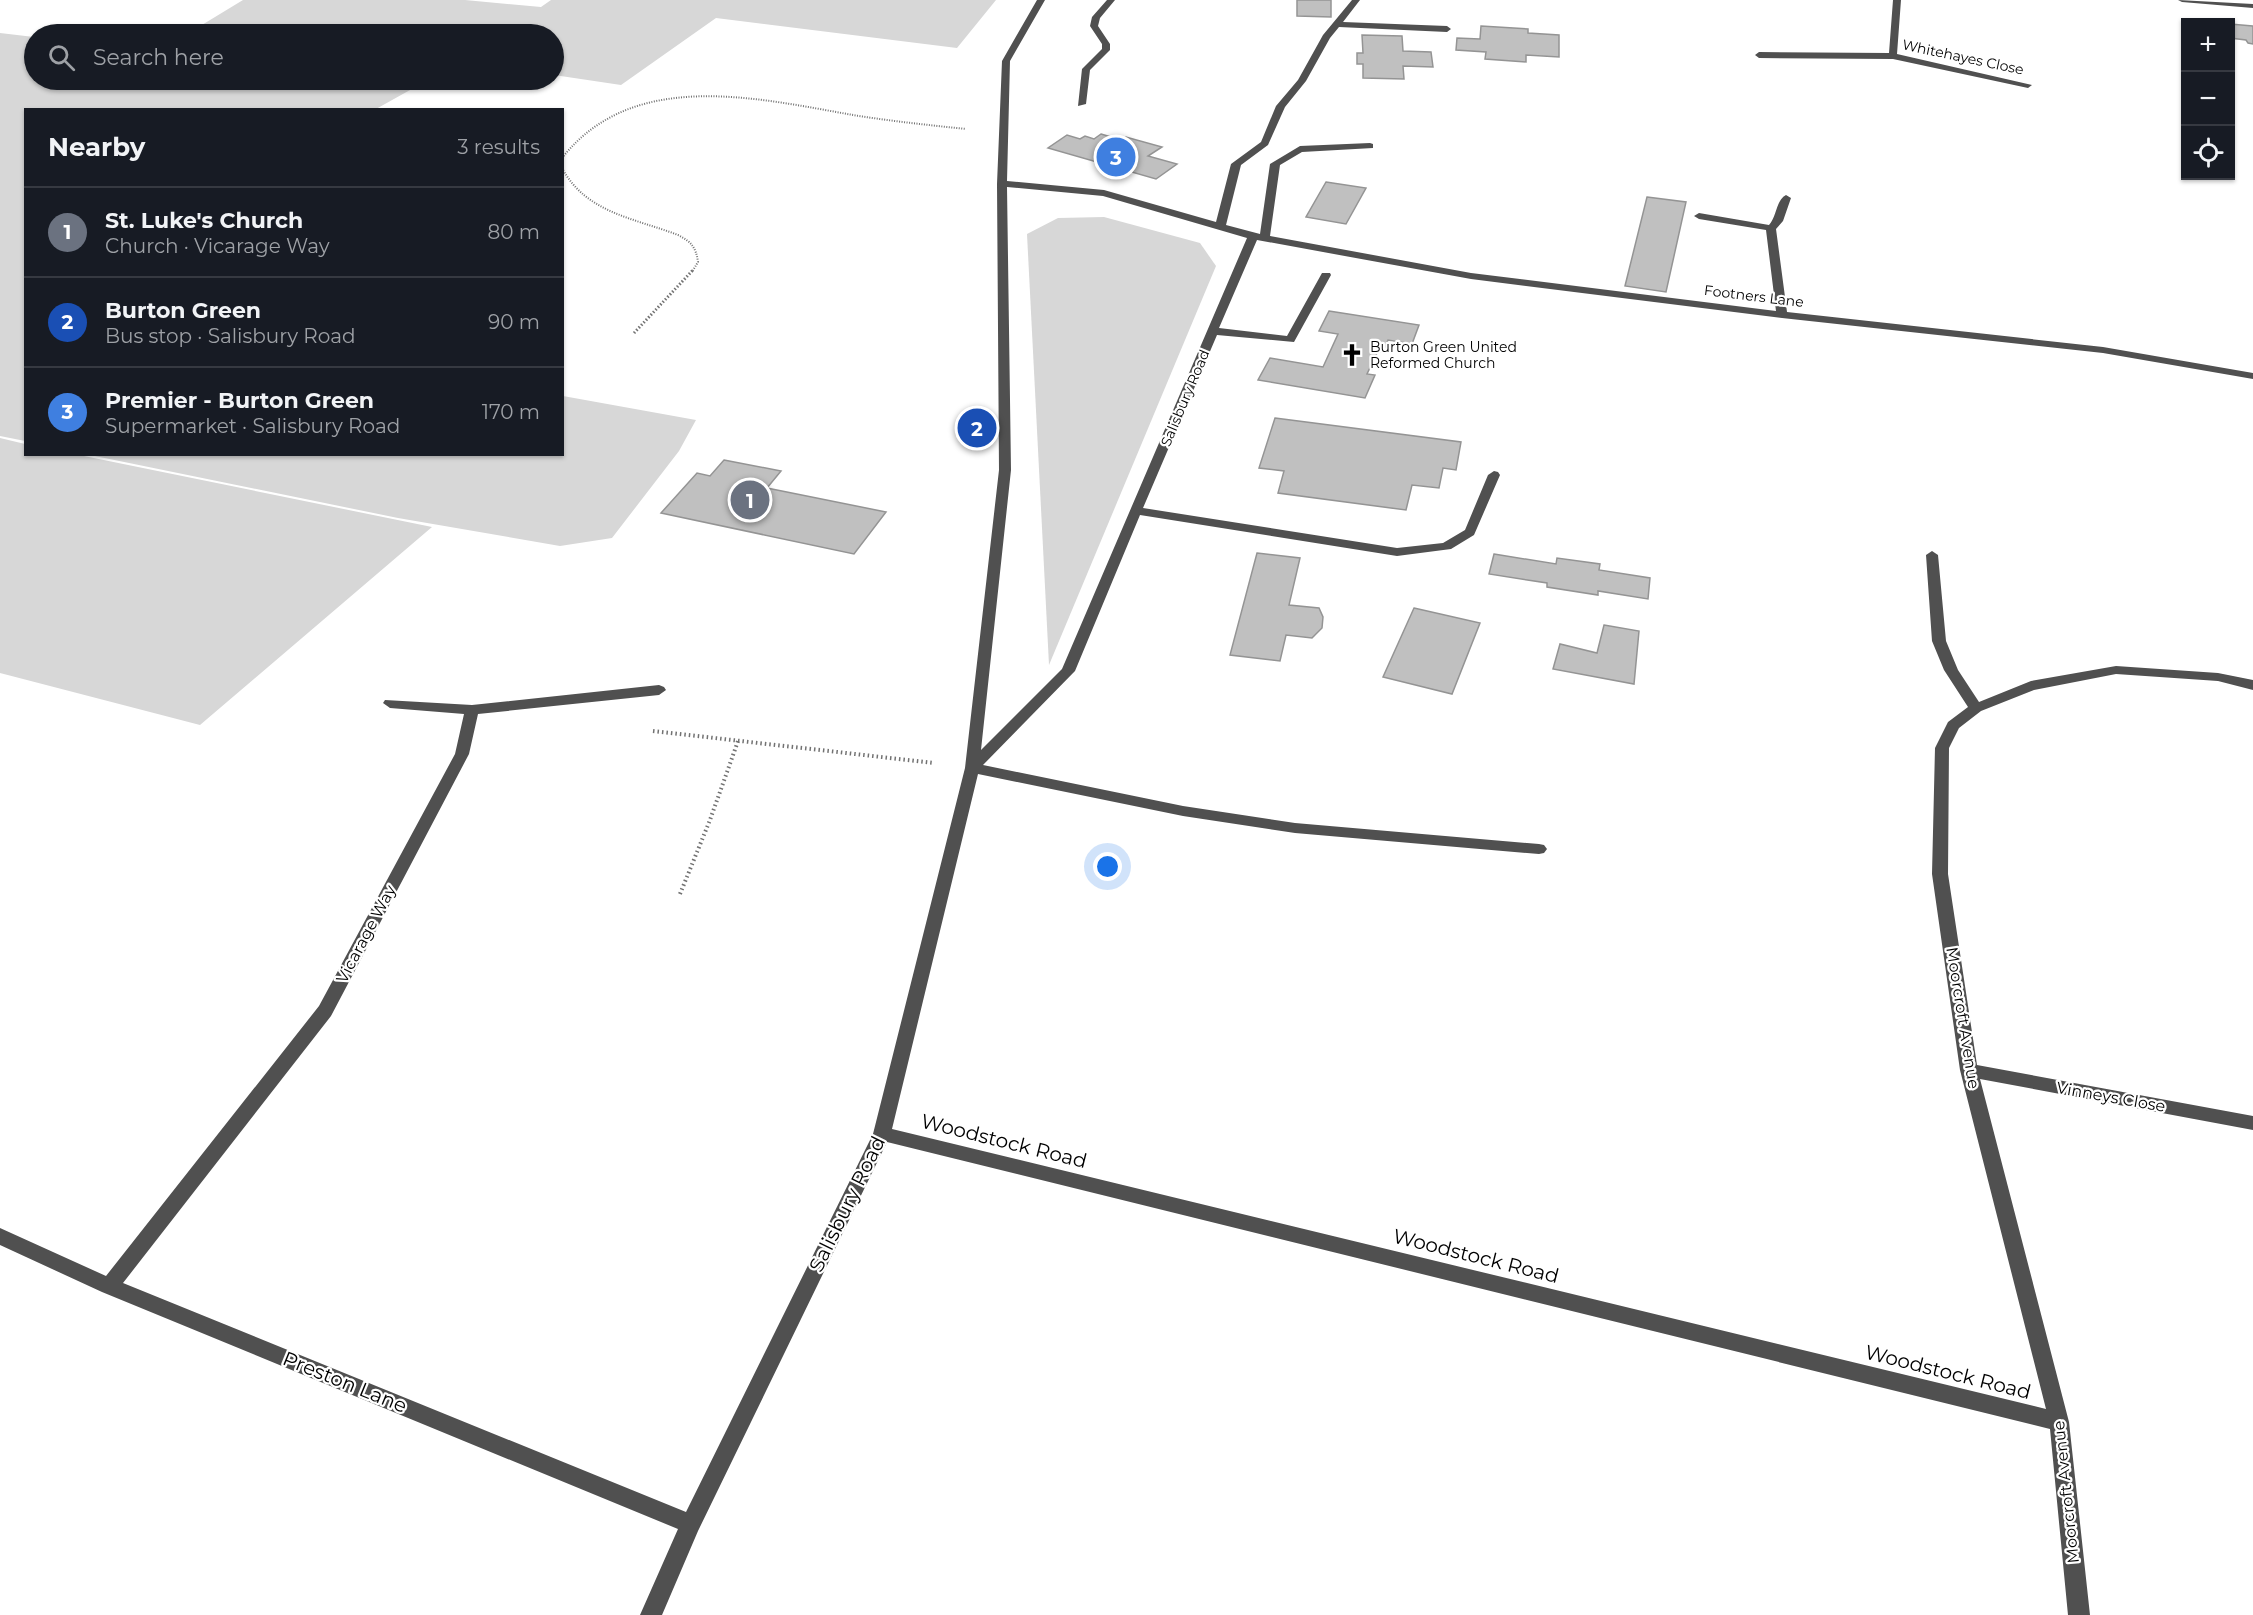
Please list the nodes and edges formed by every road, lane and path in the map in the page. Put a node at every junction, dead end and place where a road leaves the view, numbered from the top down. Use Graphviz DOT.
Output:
graph roads {
  1 [pos="1041,0"];
  2 [pos="1112,0"];
  3 [pos="1356,0"];
  4 [pos="1897,0"];
  5 [pos="2182,0"];
  6 [pos="2253,6"];
  7 [pos="1336,24"];
  8 [pos="1447,29"];
  9 [pos="1759,55"];
  10 [pos="1893,56"];
  11 [pos="2028,85"];
  12 [pos="1081,104"];
  13 [pos="1004,131"];
  14 [pos="1370,146"];
  15 [pos="564,155"];
  16 [pos="564,173"];
  17 [pos="1002,184"];
  18 [pos="1786,198"];
  19 [pos="1698,216"];
  20 [pos="1220,227"];
  21 [pos="1771,228"];
  22 [pos="1259,237"];
  23 [pos="1326,275"];
  24 [pos="1782,315"];
  25 [pos="1213,331"];
  26 [pos="634,333"];
  27 [pos="2253,376"];
  28 [pos="1494,475"];
  29 [pos="1137,511"];
  30 [pos="1932,555"];
  31 [pos="2253,685"];
  32 [pos="658,690"];
  33 [pos="390,703"];
  34 [pos="1976,708"];
  35 [pos="472,710"];
  36 [pos="646,730"];
  37 [pos="738,741"];
  38 [pos="972,768"];
  39 [pos="1539,849"];
  40 [pos="680,894"];
  41 [pos="1969,1070"];
  42 [pos="2253,1123"];
  43 [pos="882,1134"];
  44 [pos="0,1236"];
  45 [pos="109,1286"];
  46 [pos="2059,1422"];
  47 [pos="691,1524"];
  48 [pos="651,1615"];
  49 [pos="2079,1615"];
  1 -- 13 [label="street, Salisbury Road"];
  2 -- 12 [label="street"];
  3 -- 7 [label="street"];
  4 -- 10 [label="street, Whitehayes Close"];
  5 -- 6 [label="street"];
  7 -- 8 [label="street"];
  7 -- 20 [label="street"];
  9 -- 10 [label="street, Whitehayes Close"];
  10 -- 11 [label="street, Whitehayes Close"];
  13 -- 15 [label="path"];
  13 -- 17 [label="street, Salisbury Road"];
  14 -- 22 [label="street, Salisbury Road"];
  16 -- 26 [label="path"];
  17 -- 20 [label="street"];
  17 -- 38 [label="street, Salisbury Road"];
  18 -- 21 [label="street"];
  19 -- 21 [label="street"];
  20 -- 22 [label="street"];
  21 -- 24 [label="street"];
  22 -- 24 [label="street, Footners Lane"];
  22 -- 25 [label="street, Salisbury Road"];
  23 -- 25 [label="street"];
  24 -- 27 [label="street, Footners Lane"];
  25 -- 29 [label="street, Salisbury Road"];
  28 -- 29 [label="street"];
  29 -- 38 [label="street, Salisbury Road"];
  30 -- 34 [label="street"];
  31 -- 34 [label="street, Moorcroft Avenue"];
  32 -- 35 [label="street"];
  33 -- 35 [label="street"];
  34 -- 41 [label="street, Moorcroft Avenue"];
  35 -- 45 [label="street, Vicarage Way"];
  36 -- 37 [label="path"];
  37 -- 38 [label="path"];
  37 -- 40 [label="path"];
  38 -- 39 [label="street"];
  38 -- 43 [label="street, Salisbury Road"];
  41 -- 42 [label="street, Vinneys Close"];
  41 -- 46 [label="street, Moorcroft Avenue"];
  43 -- 46 [label="street, Woodstock Road"];
  43 -- 47 [label="street, Salisbury Road"];
  44 -- 45 [label="street, Preston Lane"];
  45 -- 47 [label="street, Preston Lane"];
  46 -- 49 [label="street, Moorcroft Avenue"];
  47 -- 48 [label="street, Salisbury Road"];
}
